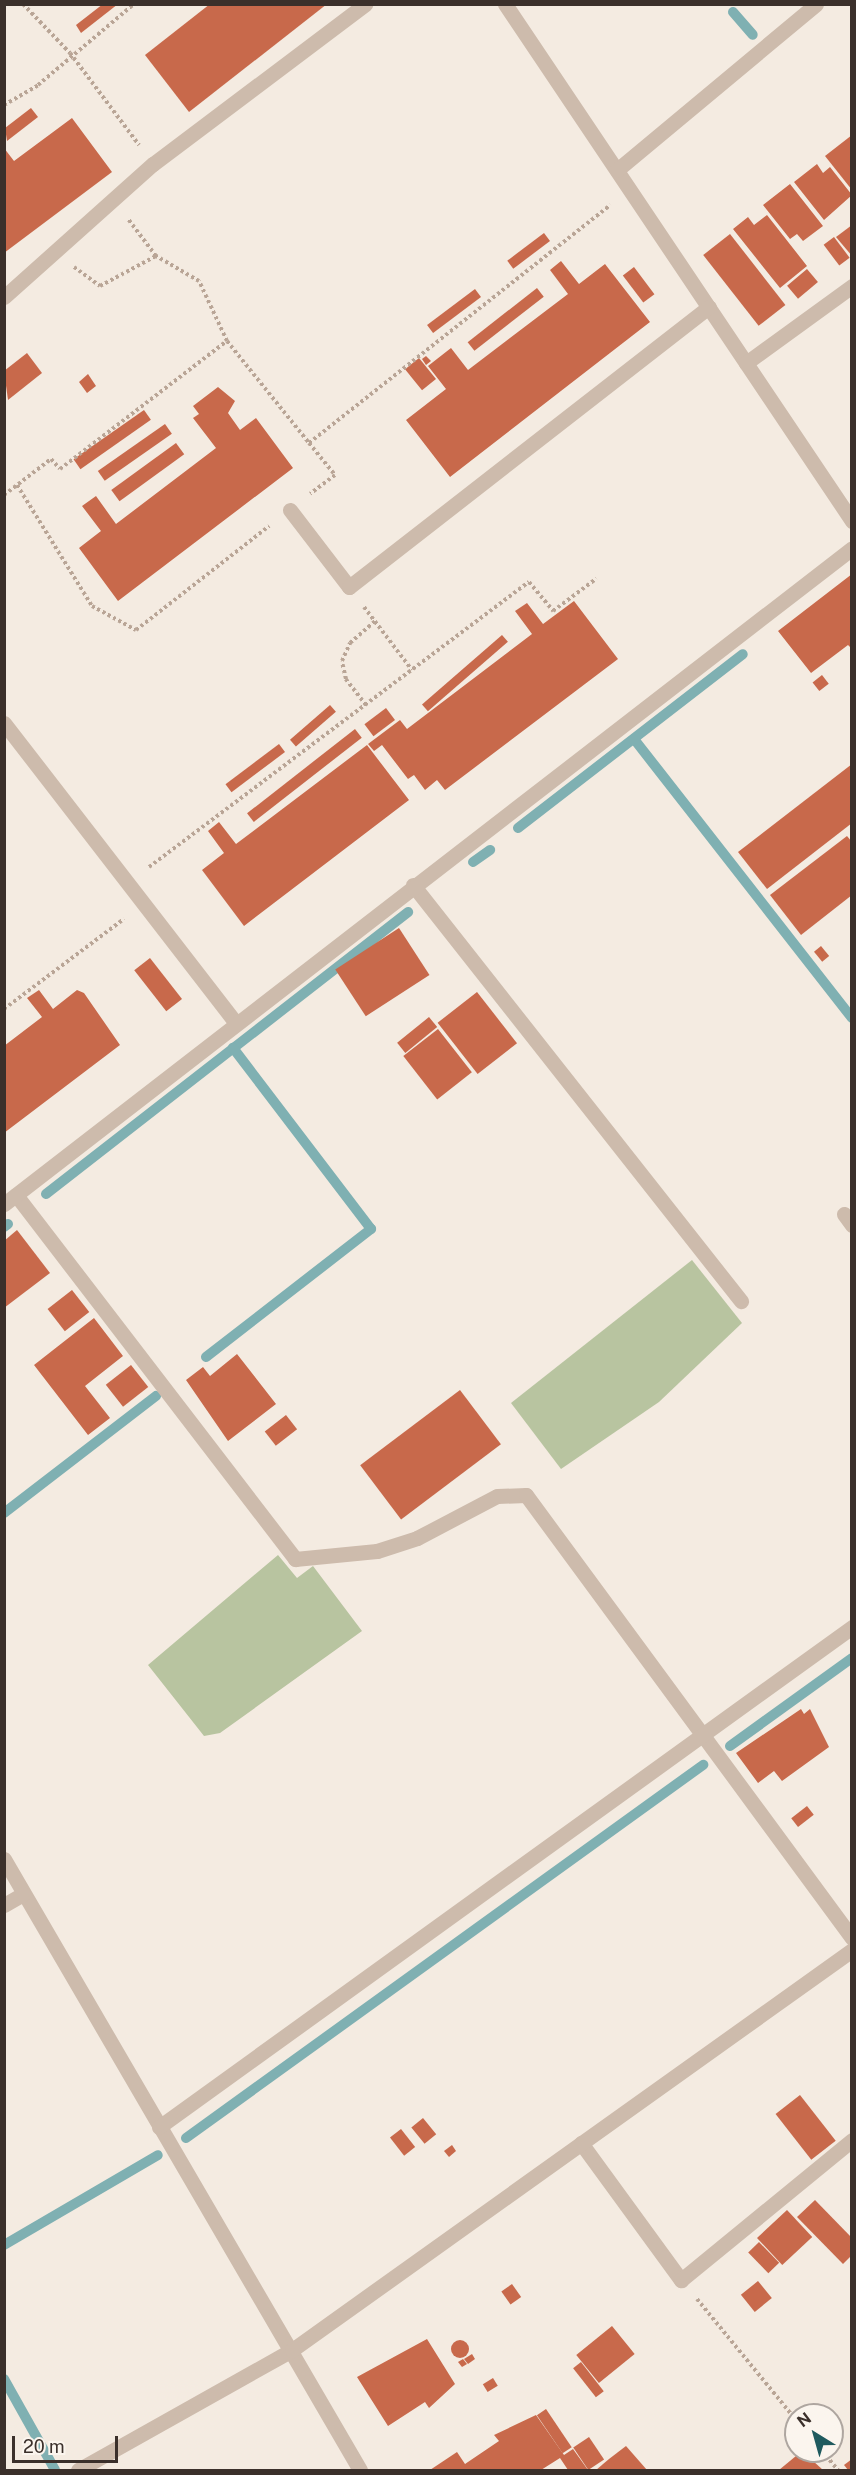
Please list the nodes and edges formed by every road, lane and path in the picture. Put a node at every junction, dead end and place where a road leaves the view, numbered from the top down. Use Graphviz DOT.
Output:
graph roads {
  1 [pos="23,4"];
  2 [pos="134,4"];
  3 [pos="365,4"];
  4 [pos="505,4"];
  5 [pos="816,4"];
  6 [pos="70,54"];
  7 [pos="4,105"];
  8 [pos="153,164"];
  9 [pos="617,170"];
  10 [pos="630,190"];
  11 [pos="114,198"];
  12 [pos="66,240"];
  13 [pos="156,256"];
  14 [pos="852,286"];
  15 [pos="4,297"];
  16 [pos="709,307"];
  17 [pos="227,341"];
  18 [pos="746,363"];
  19 [pos="309,444"];
  20 [pos="17,485"];
  21 [pos="4,495"];
  22 [pos="290,510"];
  23 [pos="852,521"];
  24 [pos="852,548"];
  25 [pos="596,579"];
  26 [pos="349,587"];
  27 [pos="375,621"];
  28 [pos="412,670"];
  29 [pos="366,705"];
  30 [pos="4,723"];
  31 [pos="128,883"];
  32 [pos="413,885"];
  33 [pos="144,903"];
  34 [pos="4,1009"];
  35 [pos="236,1023"];
  36 [pos="10,1199"];
  37 [pos="741,1301"];
  38 [pos="852,1627"];
  39 [pos="702,1733"];
  40 [pos="4,1859"];
  41 [pos="23,1894"];
  42 [pos="4,1905"];
  43 [pos="852,1938"];
  44 [pos="852,1950"];
  45 [pos="159,2127"];
  46 [pos="852,2140"];
  47 [pos="581,2143"];
  48 [pos="681,2280"];
  49 [pos="292,2350"];
  50 [pos="784,2405"];
  51 [pos="78,2470"];
  52 [pos="360,2470"];
  1 -- 6 [label="path"];
  2 -- 6 [label="path"];
  3 -- 8 [label="street"];
  4 -- 9 [label="street"];
  5 -- 9 [label="street"];
  6 -- 7 [label="path"];
  6 -- 8 [label="path"];
  8 -- 11 [label="street"];
  9 -- 10 [label="street"];
  10 -- 16 [label="street"];
  10 -- 19 [label="path"];
  11 -- 12 [label="street"];
  11 -- 13 [label="path"];
  12 -- 13 [label="path"];
  12 -- 15 [label="street"];
  13 -- 17 [label="path"];
  14 -- 18 [label="street"];
  16 -- 18 [label="street"];
  16 -- 26 [label="street"];
  17 -- 19 [label="path"];
  17 -- 20 [label="path"];
  18 -- 23 [label="street"];
  19 -- 22 [label="path"];
  20 -- 21 [label="path"];
  20 -- 22 [label="path"];
  22 -- 26 [label="street"];
  24 -- 32 [label="street"];
  25 -- 28 [label="path"];
  26 -- 27 [label="path"];
  27 -- 28 [label="path"];
  27 -- 29 [label="path"];
  28 -- 29 [label="path"];
  29 -- 31 [label="path"];
  30 -- 31 [label="street"];
  31 -- 33 [label="street"];
  32 -- 35 [label="street"];
  32 -- 37 [label="street"];
  33 -- 34 [label="path"];
  33 -- 35 [label="street"];
  35 -- 36 [label="street"];
  36 -- 39 [label="street"];
  38 -- 39 [label="street"];
  39 -- 43 [label="street"];
  39 -- 45 [label="street"];
  40 -- 41 [label="street"];
  41 -- 42 [label="street"];
  41 -- 45 [label="street"];
  44 -- 47 [label="street"];
  45 -- 49 [label="street"];
  46 -- 48 [label="street"];
  47 -- 48 [label="street"];
  47 -- 49 [label="street"];
  48 -- 50 [label="path"];
  49 -- 51 [label="street"];
  49 -- 52 [label="street"];
}
